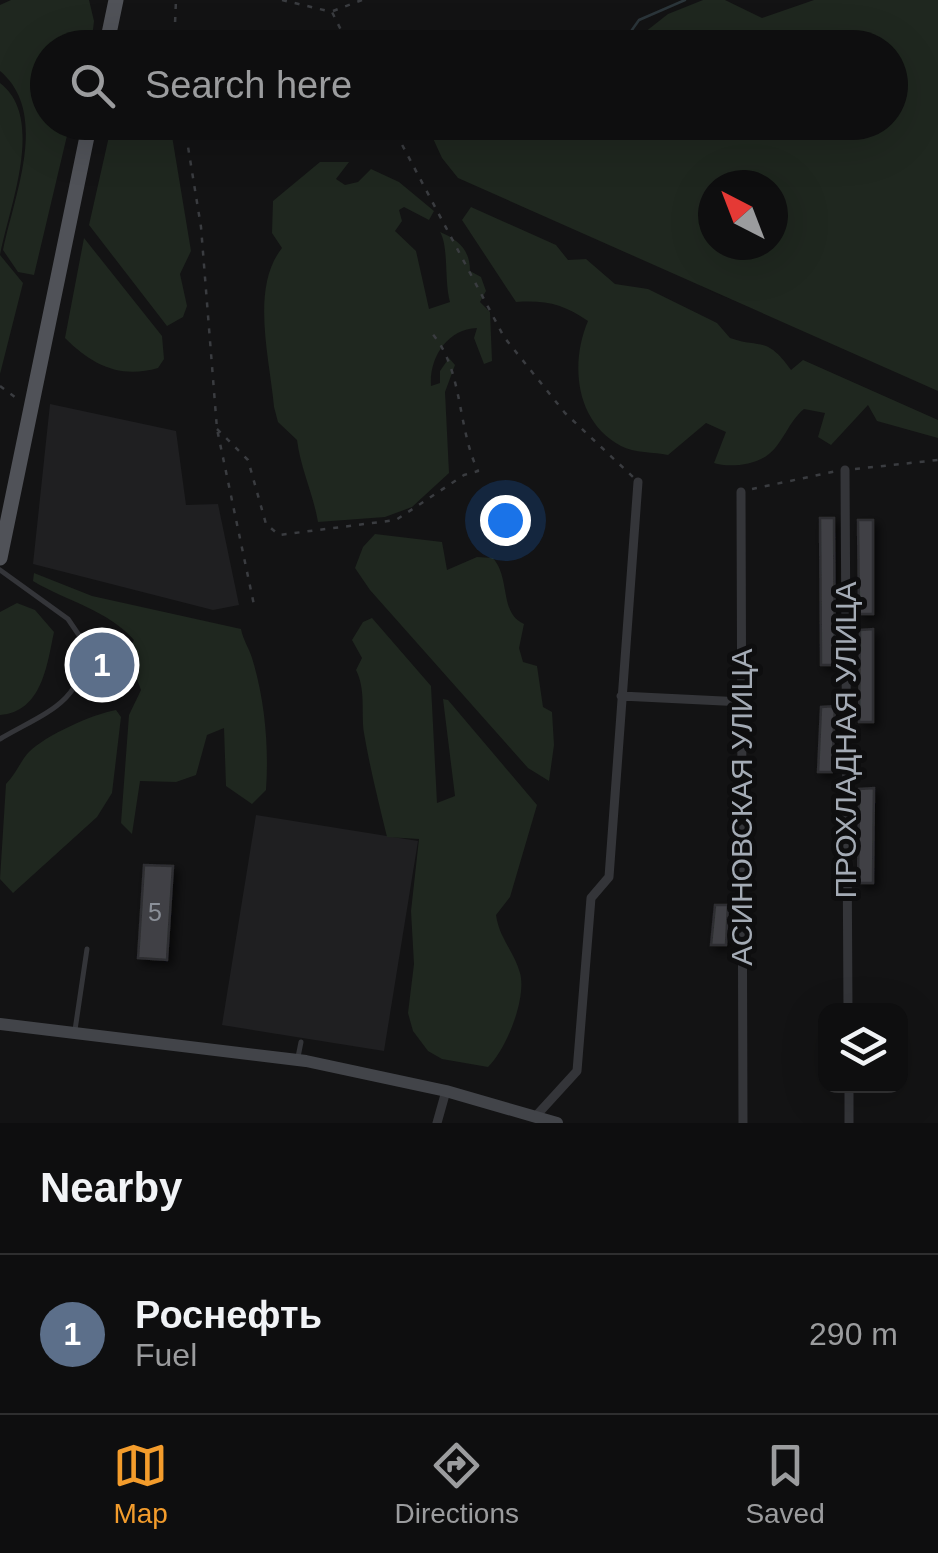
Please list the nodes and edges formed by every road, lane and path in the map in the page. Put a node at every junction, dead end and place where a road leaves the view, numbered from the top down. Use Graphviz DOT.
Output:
graph roads {
  1 [pos="116,0"];
  2 [pos="176,0"];
  3 [pos="282,0"];
  4 [pos="362,0"];
  5 [pos="332,12"];
  6 [pos="110,30"];
  7 [pos="175,30"];
  8 [pos="341,30"];
  9 [pos="86,140"];
  10 [pos="187,140"];
  11 [pos="400,140"];
  12 [pos="428,329"];
  13 [pos="0,386"];
  14 [pos="30,409"];
  15 [pos="217,429"];
  16 [pos="845,470"];
  17 [pos="638,482"];
  18 [pos="741,492"];
  19 [pos="0,558"];
  20 [pos="0,570"];
  21 [pos="254,605"];
  22 [pos="621,696"];
  23 [pos="743,702"];
  24 [pos="0,738"];
  25 [pos="88,948"];
  26 [pos="848,1003"];
  27 [pos="0,1024"];
  28 [pos="74,1034"];
  29 [pos="301,1042"];
  30 [pos="297,1060"];
  31 [pos="446,1091"];
  32 [pos="848,1093"];
  33 [pos="536,1117"];
  34 [pos="436,1123"];
  35 [pos="557,1123"];
  36 [pos="743,1123"];
  37 [pos="849,1123"];
  1 -- 6 [label="main road"];
  2 -- 7 [label="path"];
  3 -- 5 [label="path"];
  4 -- 5 [label="path"];
  5 -- 8 [label="path"];
  9 -- 14 [label="main road"];
  10 -- 15 [label="path"];
  11 -- 17 [label="path"];
  12 -- 15 [label="path"];
  13 -- 14 [label="path"];
  14 -- 19 [label="main road"];
  15 -- 21 [label="path"];
  16 -- 26 [label="street, ПРОХЛАДНАЯ УЛИЦА"];
  17 -- 22 [label="street"];
  18 -- 23 [label="street, АСИНОВСКАЯ УЛИЦА"];
  20 -- 24 [label="lane"];
  22 -- 23 [label="street"];
  22 -- 33 [label="street"];
  23 -- 36 [label="street, АСИНОВСКАЯ УЛИЦА"];
  25 -- 28 [label="lane"];
  27 -- 28 [label="street"];
  28 -- 30 [label="street"];
  29 -- 30 [label="lane"];
  30 -- 31 [label="street"];
  31 -- 33 [label="street"];
  31 -- 34 [label="street"];
  32 -- 37 [label="street"];
  33 -- 35 [label="street"];
}
